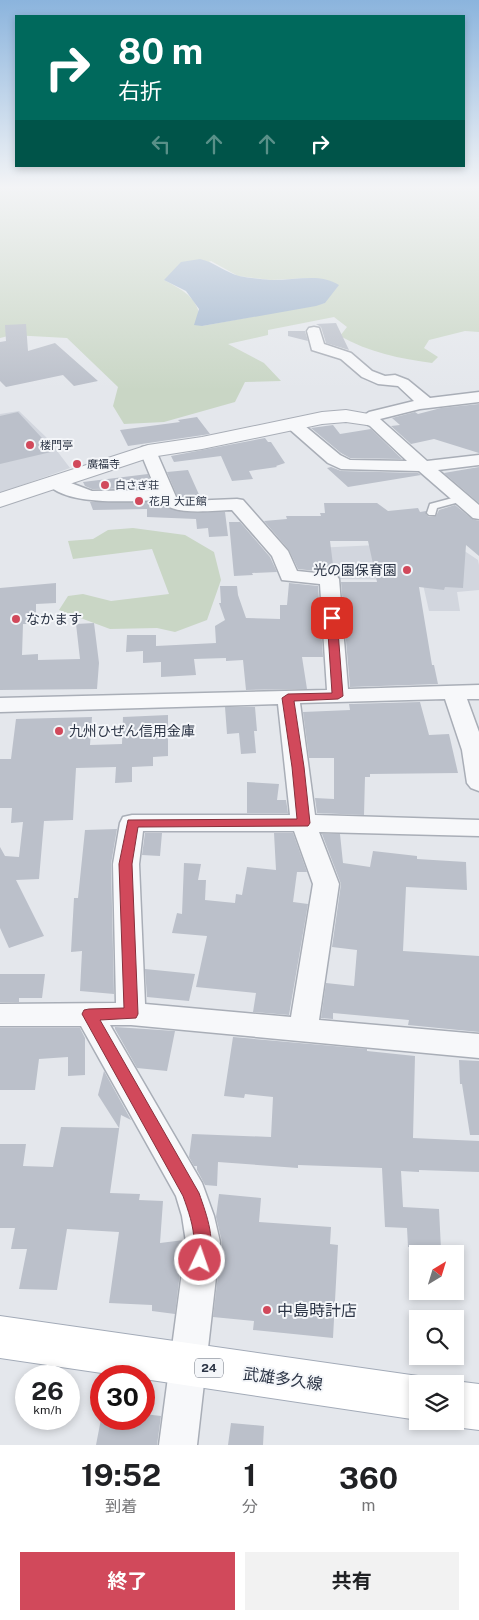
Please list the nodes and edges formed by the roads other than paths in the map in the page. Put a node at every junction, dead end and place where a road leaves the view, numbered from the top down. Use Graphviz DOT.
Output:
graph roads {
  1 [pos="314,330"];
  2 [pos="479,397"];
  3 [pos="428,404"];
  4 [pos="367,419"];
  5 [pos="293,424"];
  6 [pos="148,451"];
  7 [pos="479,460"];
  8 [pos="426,466"];
  9 [pos="55,482"];
  10 [pos="166,495"];
  11 [pos="460,498"];
  12 [pos="0,500"];
  13 [pos="432,513"];
  14 [pos="479,514"];
  15 [pos="479,692"];
  16 [pos="454,693"];
  17 [pos="338,696"];
  18 [pos="288,698"];
  19 [pos="0,705"];
  20 [pos="479,783"];
  21 [pos="303,823"];
  22 [pos="479,828"];
  23 [pos="89,1014"];
  24 [pos="131,1014"];
  25 [pos="0,1015"];
  26 [pos="303,1029"];
  27 [pos="479,1046"];
  28 [pos="0,1337"];
  29 [pos="187,1364"];
  30 [pos="409,1397"];
  31 [pos="464,1405"];
  32 [pos="479,1407"];
  33 [pos="178,1445"];
  1 -- 3 [label="street"];
  2 -- 3 [label="street"];
  3 -- 4 [label="street"];
  4 -- 5 [label="street"];
  4 -- 8 [label="street"];
  5 -- 6 [label="street"];
  5 -- 8 [label="street"];
  6 -- 9 [label="street"];
  6 -- 10 [label="street"];
  7 -- 8 [label="street"];
  8 -- 11 [label="street"];
  9 -- 10 [label="street"];
  9 -- 12 [label="street"];
  10 -- 17 [label="street"];
  11 -- 13 [label="lane"];
  11 -- 14 [label="street"];
  15 -- 16 [label="street"];
  16 -- 17 [label="street"];
  16 -- 20 [label="street"];
  17 -- 18 [label="street"];
  18 -- 19 [label="street"];
  18 -- 21 [label="street"];
  21 -- 22 [label="street"];
  21 -- 24 [label="street"];
  21 -- 26 [label="street"];
  23 -- 24 [label="street"];
  23 -- 25 [label="street"];
  23 -- 29 [label="street"];
  24 -- 26 [label="street"];
  26 -- 27 [label="street"];
  28 -- 29 [label="main road, 武雄多久線 / 24"];
  29 -- 30 [label="main road, 武雄多久線 / 24"];
  29 -- 33 [label="street"];
  31 -- 32 [label="main road"];
}
